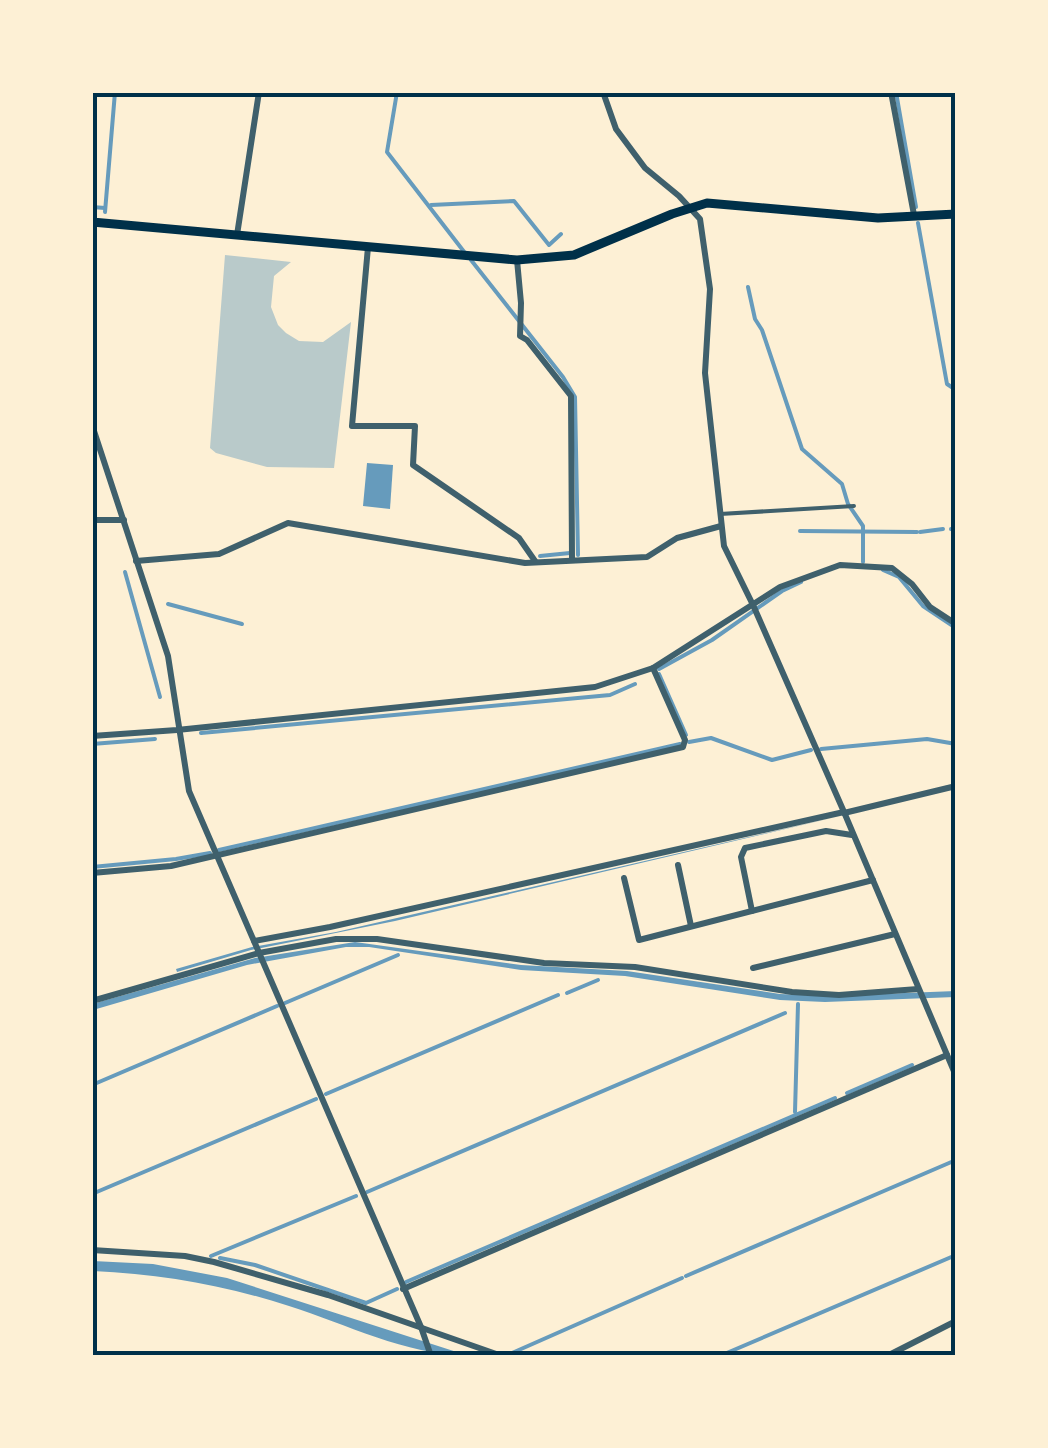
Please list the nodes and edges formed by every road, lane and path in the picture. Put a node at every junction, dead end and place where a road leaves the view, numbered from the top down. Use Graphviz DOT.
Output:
graph roads {
  1 [pos="259,92"];
  2 [pos="603,92"];
  3 [pos="891,92"];
  4 [pos="690,207"];
  5 [pos="956,214"];
  6 [pos="914,215"];
  7 [pos="92,222"];
  8 [pos="237,236"];
  9 [pos="368,247"];
  10 [pos="517,260"];
  11 [pos="92,425"];
  12 [pos="854,506"];
  13 [pos="720,514"];
  14 [pos="92,520"];
  15 [pos="124,520"];
  16 [pos="721,526"];
  17 [pos="572,558"];
  18 [pos="136,561"];
  19 [pos="536,562"];
  20 [pos="753,605"];
  21 [pos="956,624"];
  22 [pos="653,668"];
  23 [pos="177,730"];
  24 [pos="92,736"];
  25 [pos="956,786"];
  26 [pos="844,813"];
  27 [pos="853,835"];
  28 [pos="217,855"];
  29 [pos="678,865"];
  30 [pos="92,873"];
  31 [pos="624,878"];
  32 [pos="874,880"];
  33 [pos="752,911"];
  34 [pos="692,926"];
  35 [pos="896,934"];
  36 [pos="254,941"];
  37 [pos="260,953"];
  38 [pos="753,968"];
  39 [pos="918,989"];
  40 [pos="92,1001"];
  41 [pos="946,1055"];
  42 [pos="956,1076"];
  43 [pos="92,1250"];
  44 [pos="402,1289"];
  45 [pos="956,1321"];
  46 [pos="423,1331"];
  47 [pos="431,1356"];
  48 [pos="502,1356"];
  49 [pos="886,1356"];
  1 -- 8 [label="street"];
  2 -- 4 [label="street"];
  3 -- 6 [label="street"];
  4 -- 6 [label="main road"];
  4 -- 10 [label="main road"];
  4 -- 13 [label="street"];
  5 -- 6 [label="main road"];
  7 -- 8 [label="main road"];
  8 -- 9 [label="main road"];
  9 -- 10 [label="main road"];
  9 -- 19 [label="street"];
  10 -- 17 [label="street"];
  11 -- 15 [label="street"];
  12 -- 13 [label="lane"];
  13 -- 16 [label="street"];
  14 -- 15 [label="street"];
  15 -- 18 [label="street"];
  16 -- 17 [label="street"];
  16 -- 20 [label="street"];
  17 -- 19 [label="street"];
  18 -- 19 [label="street"];
  18 -- 23 [label="street"];
  20 -- 21 [label="street"];
  20 -- 22 [label="street"];
  20 -- 26 [label="street"];
  22 -- 23 [label="street"];
  22 -- 28 [label="street"];
  23 -- 24 [label="street"];
  23 -- 28 [label="street"];
  25 -- 26 [label="street"];
  26 -- 27 [label="street"];
  26 -- 36 [label="street"];
  27 -- 32 [label="street"];
  27 -- 33 [label="street"];
  28 -- 30 [label="street"];
  28 -- 36 [label="street"];
  29 -- 34 [label="street"];
  31 -- 34 [label="street"];
  32 -- 33 [label="street"];
  32 -- 35 [label="street"];
  33 -- 34 [label="street"];
  35 -- 38 [label="street"];
  35 -- 39 [label="street"];
  36 -- 37 [label="street"];
  37 -- 39 [label="street"];
  37 -- 40 [label="street"];
  37 -- 44 [label="street"];
  39 -- 41 [label="street"];
  41 -- 42 [label="street"];
  41 -- 44 [label="street"];
  43 -- 46 [label="street"];
  44 -- 46 [label="street"];
  45 -- 49 [label="street"];
  46 -- 47 [label="street"];
  46 -- 48 [label="street"];
}
